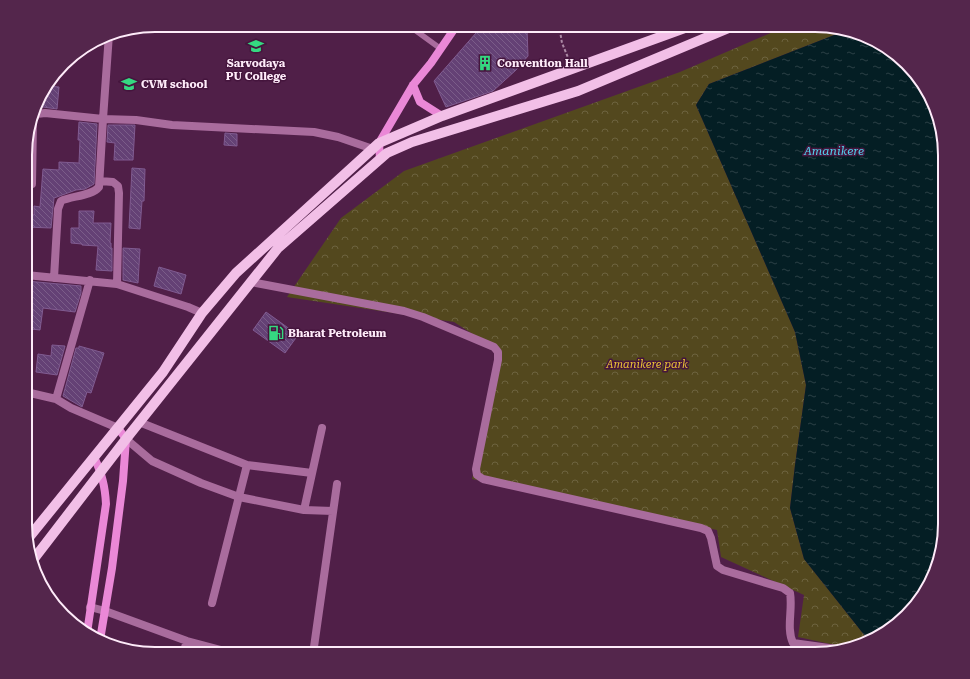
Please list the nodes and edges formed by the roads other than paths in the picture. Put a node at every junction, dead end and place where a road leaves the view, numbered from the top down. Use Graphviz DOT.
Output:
graph roads {
  1 [pos="418,32"];
  2 [pos="452,32"];
  3 [pos="674,32"];
  4 [pos="719,32"];
  5 [pos="109,41"];
  6 [pos="441,49"];
  7 [pos="413,85"];
  8 [pos="39,114"];
  9 [pos="442,116"];
  10 [pos="103,119"];
  11 [pos="33,145"];
  12 [pos="376,146"];
  13 [pos="380,159"];
  14 [pos="100,181"];
  15 [pos="32,184"];
  16 [pos="32,276"];
  17 [pos="54,278"];
  18 [pos="90,280"];
  19 [pos="251,282"];
  20 [pos="117,284"];
  21 [pos="202,313"];
  22 [pos="32,394"];
  23 [pos="56,400"];
  24 [pos="139,422"];
  25 [pos="118,428"];
  26 [pos="322,428"];
  27 [pos="126,439"];
  28 [pos="94,457"];
  29 [pos="247,465"];
  30 [pos="101,471"];
  31 [pos="312,473"];
  32 [pos="337,484"];
  33 [pos="238,497"];
  34 [pos="304,510"];
  35 [pos="333,511"];
  36 [pos="32,526"];
  37 [pos="36,556"];
  38 [pos="212,603"];
  39 [pos="90,607"];
  40 [pos="105,610"];
  41 [pos="88,627"];
  42 [pos="101,635"];
  43 [pos="187,641"];
  44 [pos="185,647"];
  45 [pos="210,647"];
  46 [pos="314,647"];
  47 [pos="820,647"];
  1 -- 6 [label="lane"];
  2 -- 6 [label="main road"];
  3 -- 9 [label="main road"];
  4 -- 13 [label="main road"];
  5 -- 10 [label="street"];
  6 -- 7 [label="main road"];
  7 -- 9 [label="main road"];
  7 -- 12 [label="main road"];
  8 -- 10 [label="street"];
  9 -- 12 [label="main road"];
  10 -- 12 [label="street"];
  10 -- 14 [label="street"];
  11 -- 15 [label="street"];
  12 -- 13 [label="main road"];
  12 -- 21 [label="main road"];
  13 -- 19 [label="main road"];
  14 -- 17 [label="street"];
  14 -- 20 [label="street"];
  16 -- 17 [label="street"];
  17 -- 18 [label="street"];
  18 -- 20 [label="street"];
  18 -- 23 [label="street"];
  19 -- 24 [label="main road"];
  19 -- 47 [label="street"];
  20 -- 21 [label="street"];
  21 -- 25 [label="main road"];
  22 -- 23 [label="street"];
  23 -- 25 [label="street"];
  24 -- 27 [label="main road"];
  24 -- 29 [label="street"];
  25 -- 27 [label="main road"];
  25 -- 28 [label="main road"];
  26 -- 31 [label="street"];
  27 -- 30 [label="main road"];
  27 -- 33 [label="street"];
  27 -- 40 [label="main road"];
  28 -- 30 [label="main road"];
  28 -- 36 [label="main road"];
  29 -- 31 [label="street"];
  29 -- 33 [label="street"];
  30 -- 37 [label="main road"];
  30 -- 39 [label="main road"];
  31 -- 34 [label="street"];
  32 -- 35 [label="street"];
  33 -- 34 [label="street"];
  33 -- 38 [label="street"];
  34 -- 35 [label="street"];
  35 -- 46 [label="street"];
  39 -- 40 [label="street"];
  39 -- 41 [label="main road"];
  40 -- 42 [label="main road"];
  40 -- 43 [label="street"];
  43 -- 44 [label="street"];
  43 -- 45 [label="street"];
}
